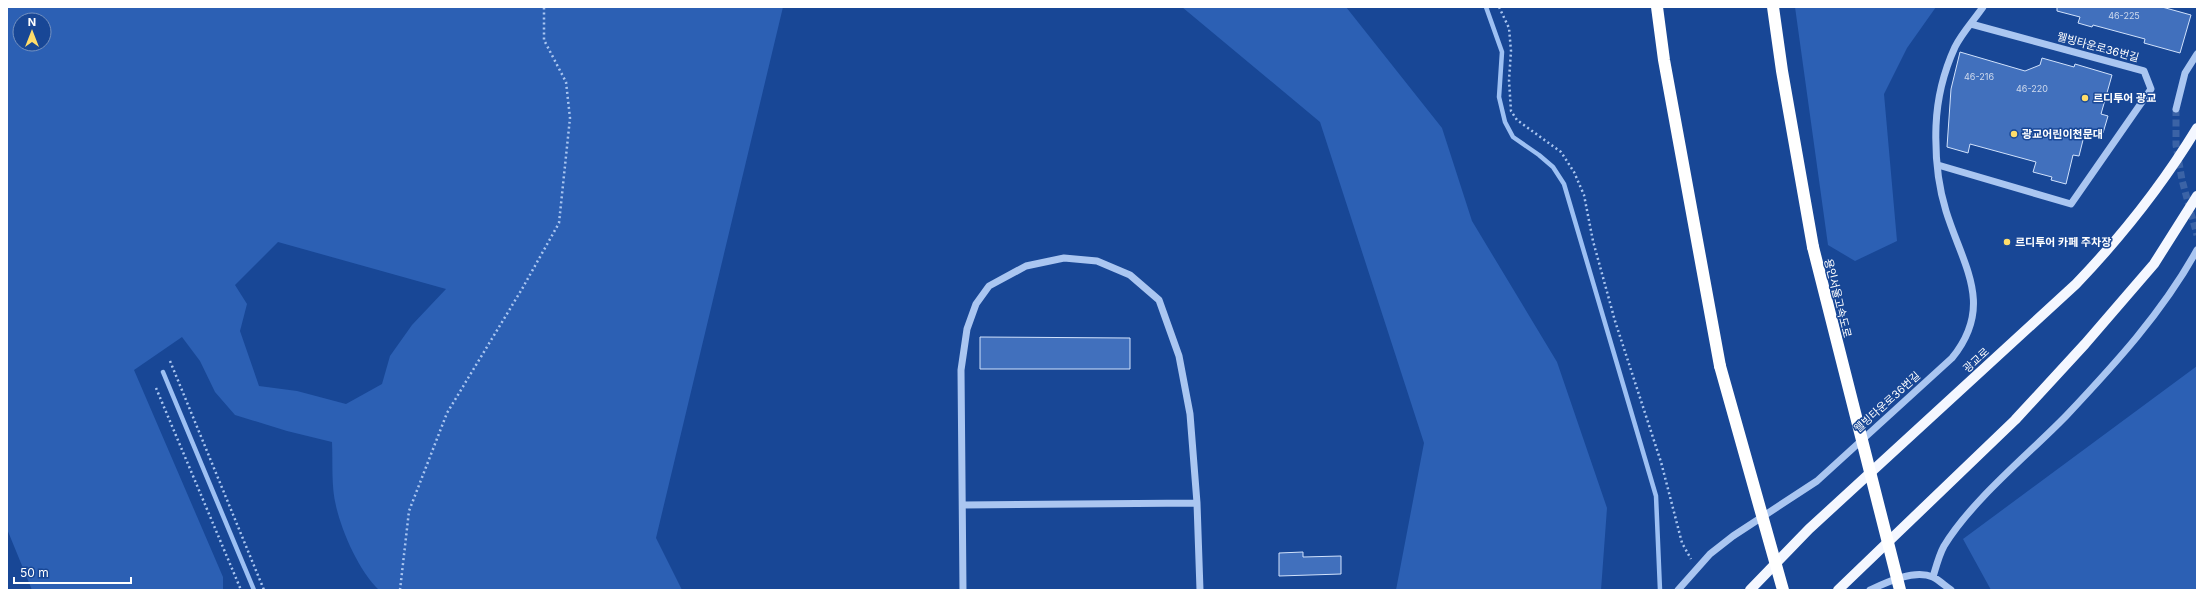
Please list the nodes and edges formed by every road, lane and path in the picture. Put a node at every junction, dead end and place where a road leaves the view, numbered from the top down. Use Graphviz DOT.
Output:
graph roads {
  1 [pos="544,7"];
  2 [pos="1498,7"];
  3 [pos="1657,7"];
  4 [pos="1772,7"];
  5 [pos="1983,7"];
  6 [pos="1971,24"];
  7 [pos="2197,54"];
  8 [pos="2176,109"];
  9 [pos="2197,128"];
  10 [pos="1938,165"];
  11 [pos="2197,196"];
  12 [pos="2197,250"];
  13 [pos="170,361"];
  14 [pos="156,388"];
  15 [pos="1197,503"];
  16 [pos="963,504"];
  17 [pos="1697,569"];
  18 [pos="1933,577"];
  19 [pos="241,590"];
  20 [pos="264,590"];
  21 [pos="400,590"];
  22 [pos="963,590"];
  23 [pos="1200,590"];
  24 [pos="1678,590"];
  25 [pos="1750,590"];
  26 [pos="1783,590"];
  27 [pos="1838,590"];
  28 [pos="1870,590"];
  29 [pos="1900,590"];
  30 [pos="1951,590"];
  1 -- 21 [label="path"];
  2 -- 17 [label="path"];
  3 -- 26 [label="highway, bridge"];
  4 -- 29 [label="highway, 용인서울고속도로, bridge"];
  5 -- 6 [label="street"];
  6 -- 10 [label="street, 웰빙타운로36번길"];
  6 -- 10 [label="street, 웰빙타운로36번길"];
  7 -- 8 [label="street"];
  9 -- 25 [label="main road, 광교로"];
  10 -- 17 [label="street, 웰빙타운로36번길"];
  11 -- 27 [label="main road"];
  12 -- 18 [label="street"];
  13 -- 20 [label="path"];
  14 -- 19 [label="path"];
  15 -- 16 [label="street"];
  15 -- 16 [label="street"];
  15 -- 23 [label="street"];
  16 -- 22 [label="street"];
  17 -- 24 [label="street, 웰빙타운로36번길"];
  18 -- 28 [label="street"];
  18 -- 30 [label="street"];
}
